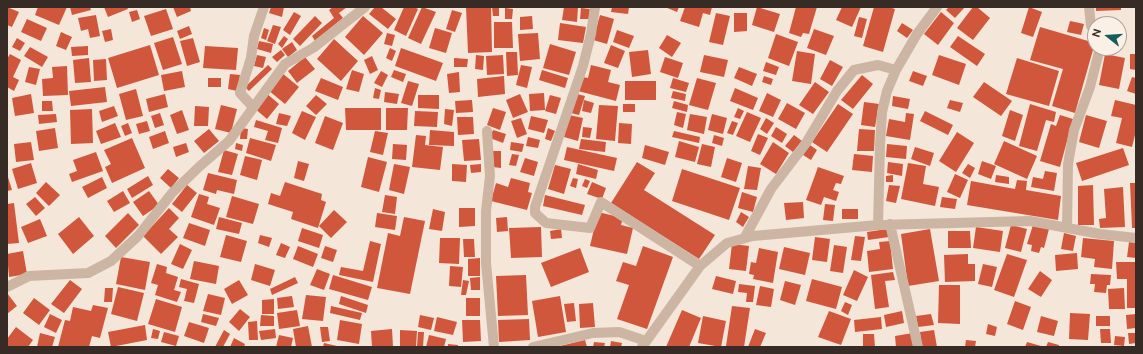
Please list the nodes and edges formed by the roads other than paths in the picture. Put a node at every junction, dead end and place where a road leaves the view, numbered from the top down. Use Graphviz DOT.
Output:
graph roads {
  1 [pos="264,7"];
  2 [pos="365,7"];
  3 [pos="595,7"];
  4 [pos="937,7"];
  5 [pos="1098,56"];
  6 [pos="896,70"];
  7 [pos="254,107"];
  8 [pos="487,131"];
  9 [pos="890,224"];
  10 [pos="878,225"];
  11 [pos="1066,227"];
  12 [pos="745,238"];
  13 [pos="1136,238"];
  14 [pos="700,266"];
  15 [pos="7,288"];
  16 [pos="644,344"];
  17 [pos="494,347"];
  18 [pos="533,347"];
  19 [pos="918,347"];
  1 -- 7 [label="street"];
  2 -- 7 [label="street"];
  3 -- 14 [label="street"];
  4 -- 6 [label="street"];
  5 -- 11 [label="street"];
  6 -- 10 [label="street"];
  6 -- 12 [label="street"];
  7 -- 15 [label="street"];
  8 -- 17 [label="street"];
  9 -- 10 [label="street"];
  9 -- 11 [label="street"];
  9 -- 19 [label="street"];
  10 -- 12 [label="street"];
  11 -- 13 [label="street"];
  12 -- 14 [label="street"];
  14 -- 16 [label="street"];
  16 -- 18 [label="street"];
}
